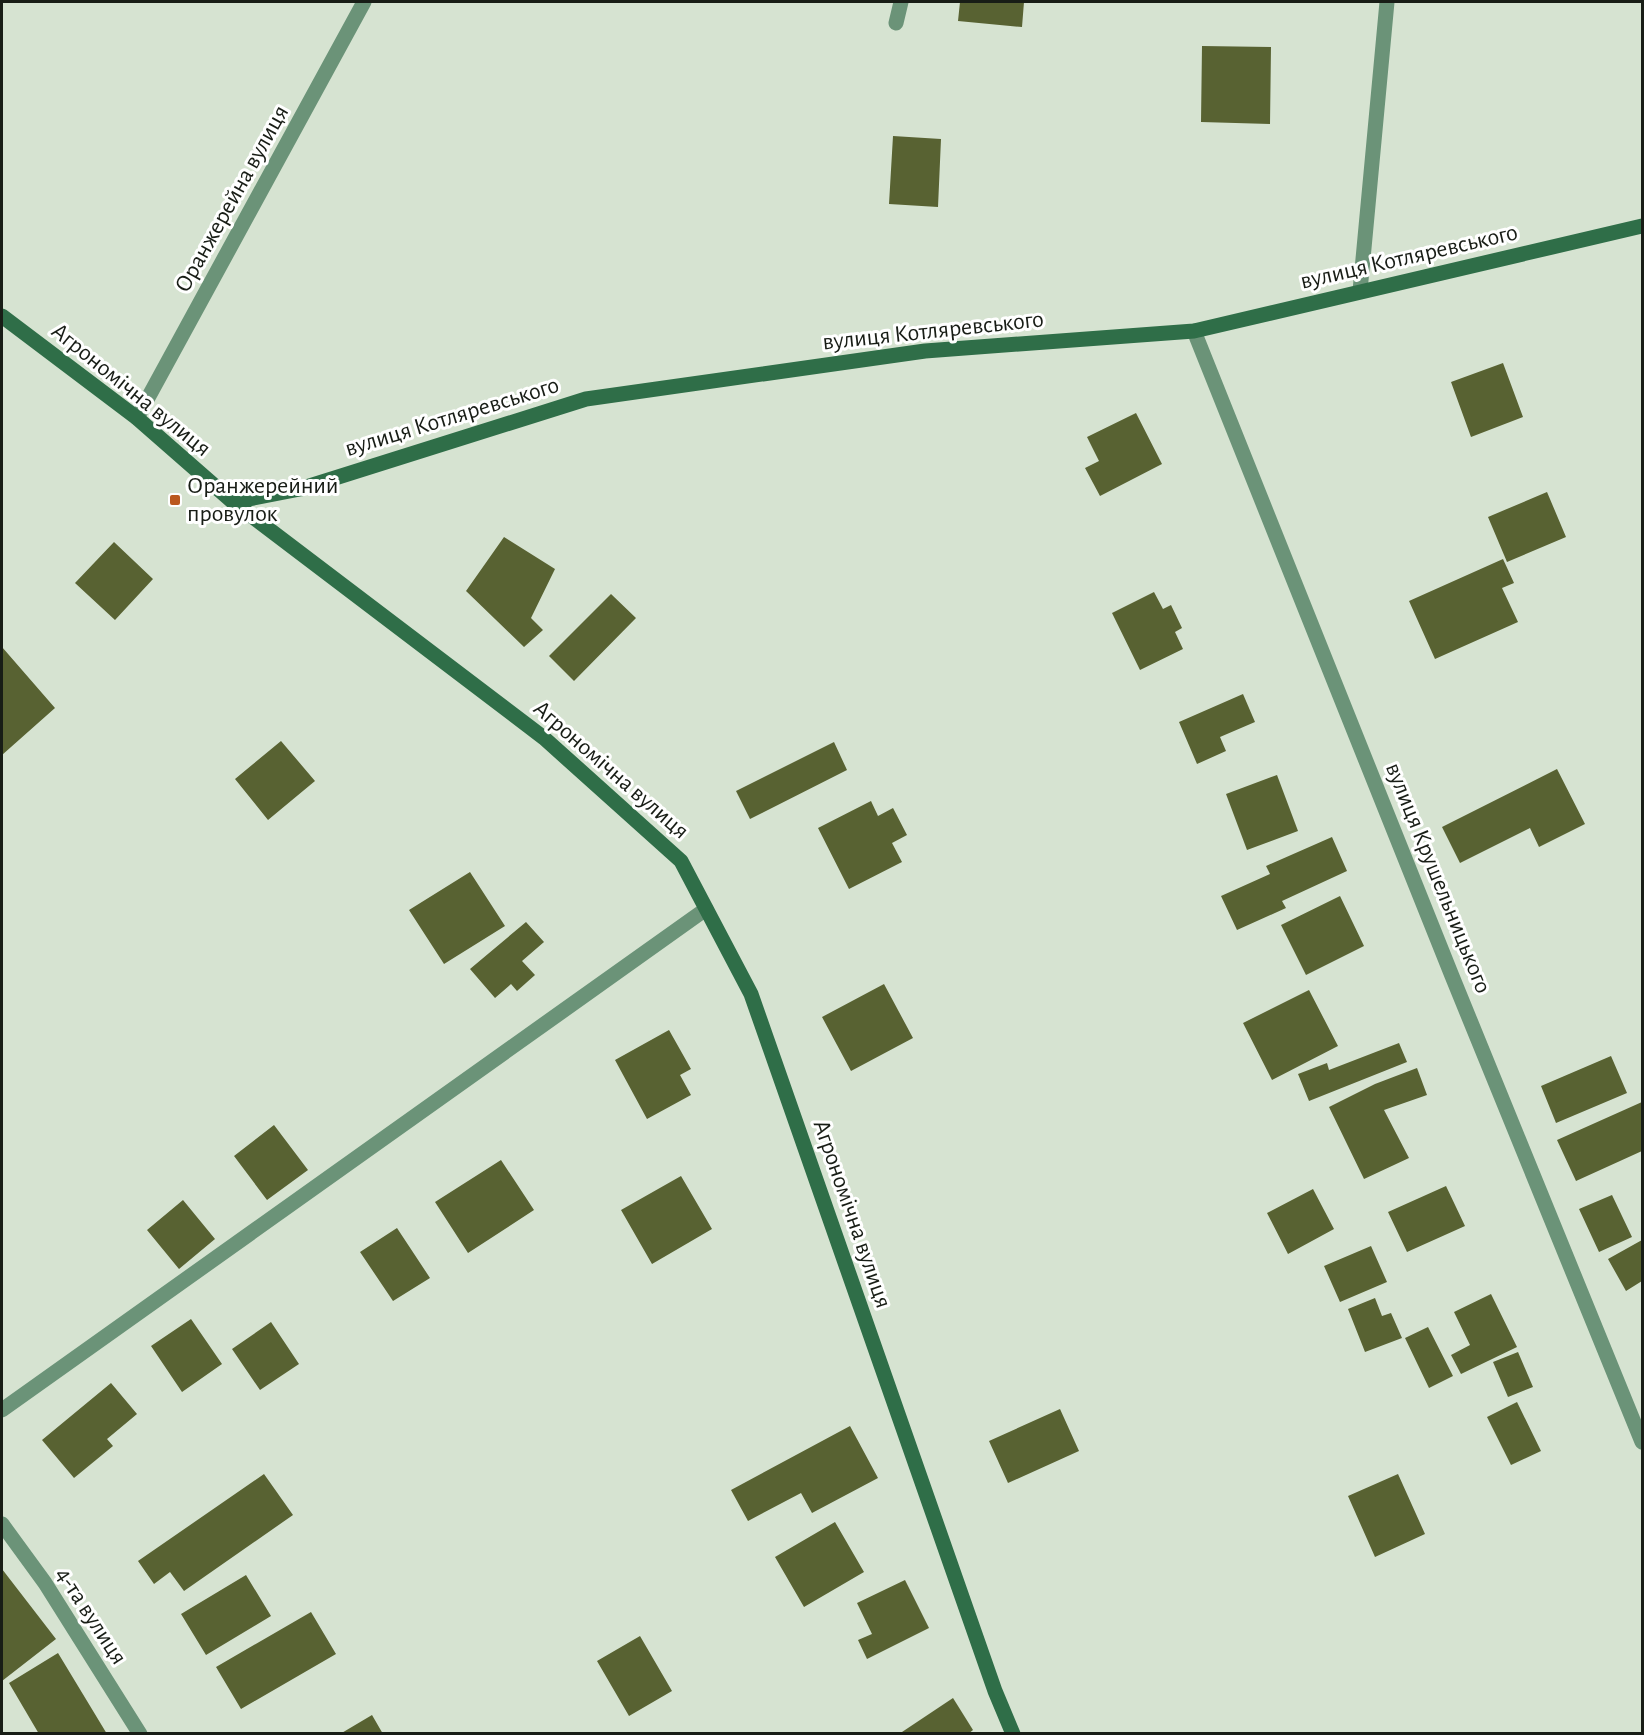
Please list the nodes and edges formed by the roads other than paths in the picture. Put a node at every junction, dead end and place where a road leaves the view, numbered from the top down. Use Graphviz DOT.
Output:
graph roads {
  1 [pos="364,2"];
  2 [pos="901,2"];
  3 [pos="1387,2"];
  4 [pos="896,23"];
  5 [pos="1642,226"];
  6 [pos="1360,291"];
  7 [pos="2,316"];
  8 [pos="1194,331"];
  9 [pos="137,418"];
  10 [pos="233,502"];
  11 [pos="706,909"];
  12 [pos="2,1410"];
  13 [pos="1642,1442"];
  14 [pos="2,1524"];
  15 [pos="140,1734"];
  16 [pos="1013,1734"];
  1 -- 9 [label="street, Оранжерейна вулиця"];
  2 -- 4 [label="street"];
  3 -- 6 [label="street"];
  5 -- 6 [label="street, вулиця Котляревського"];
  6 -- 8 [label="street, вулиця Котляревського"];
  7 -- 9 [label="street, Агрономічна вулиця"];
  8 -- 10 [label="street, вулиця Котляревського"];
  8 -- 13 [label="street, вулиця Крушельницького"];
  9 -- 10 [label="street, Агрономічна вулиця"];
  10 -- 11 [label="street, Агрономічна вулиця"];
  11 -- 12 [label="street"];
  11 -- 16 [label="street, Агрономічна вулиця"];
  14 -- 15 [label="street, 4-та вулиця"];
}
